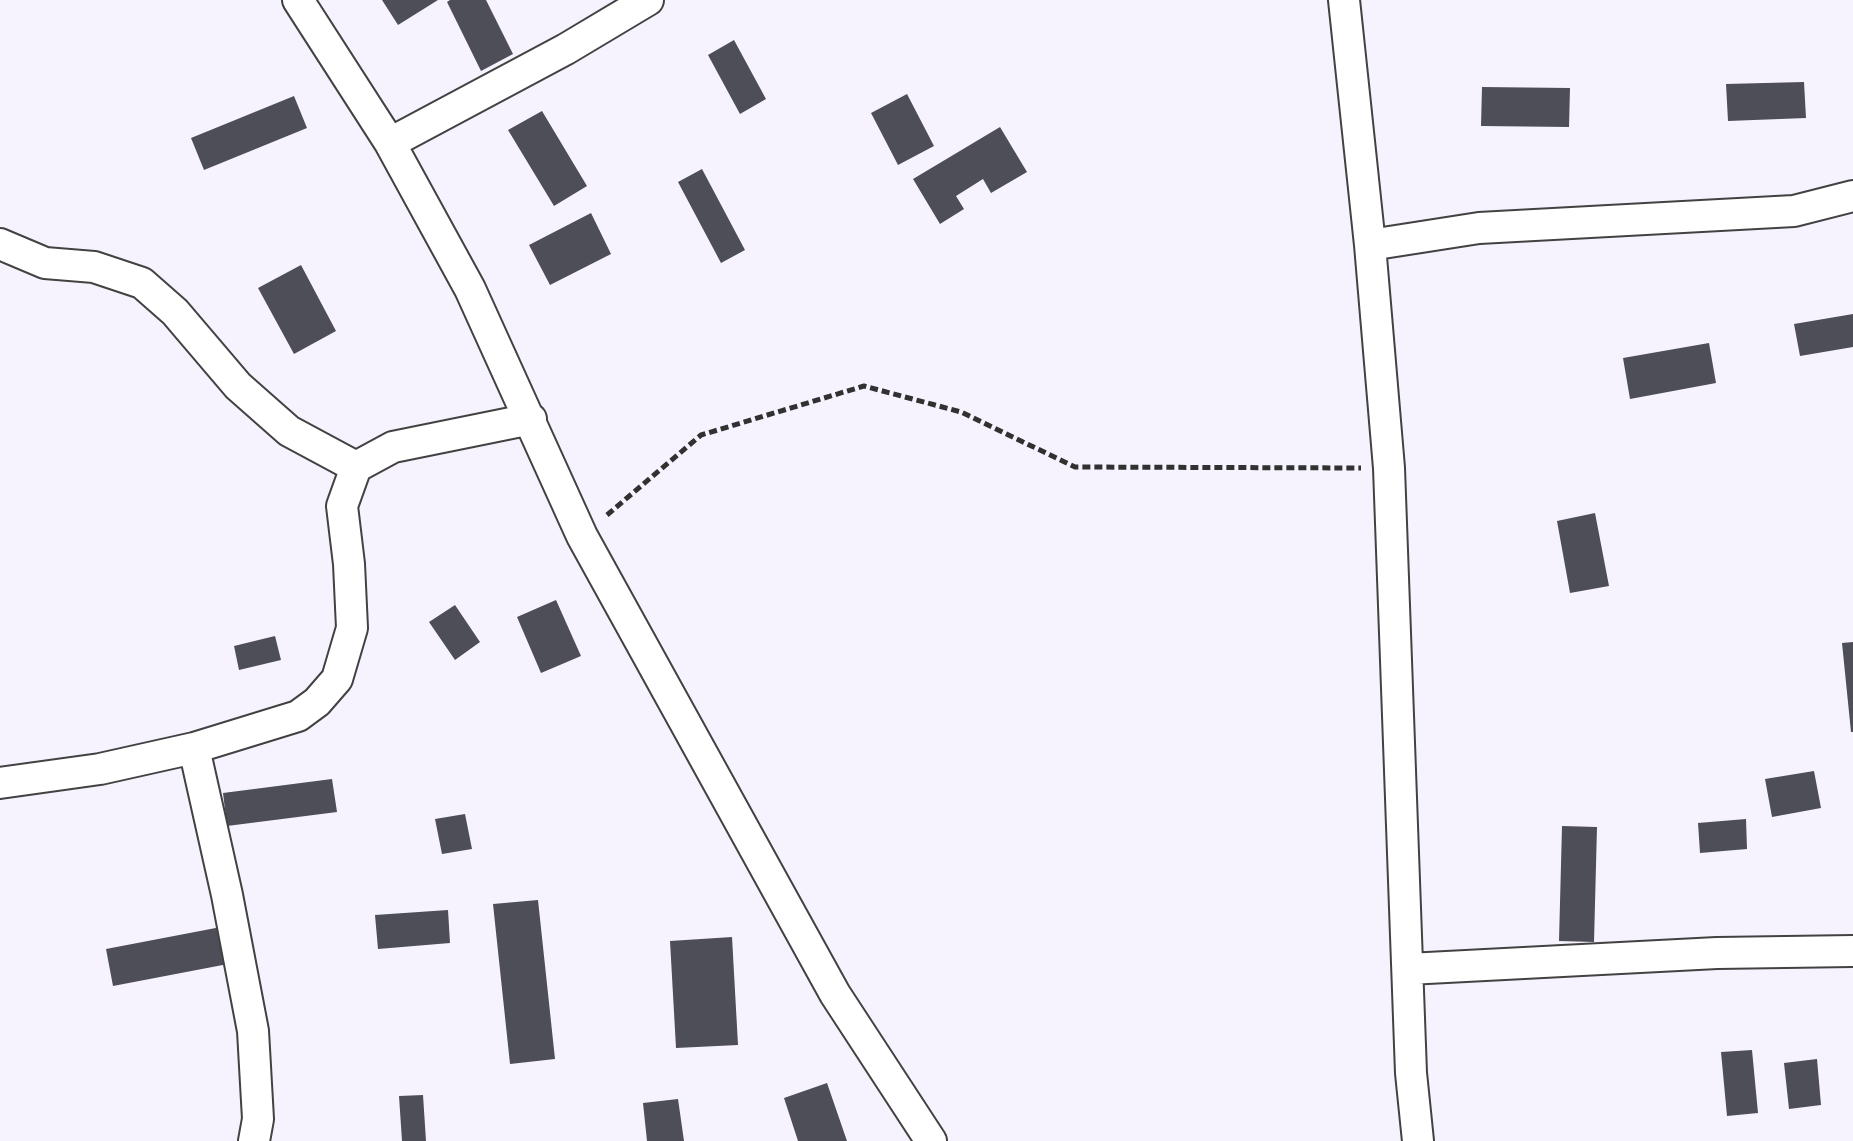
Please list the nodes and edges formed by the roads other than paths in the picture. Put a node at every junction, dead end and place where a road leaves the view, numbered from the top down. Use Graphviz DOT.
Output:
graph roads {
  1 [pos="298,0"];
  2 [pos="648,0"];
  3 [pos="1344,0"];
  4 [pos="390,143"];
  5 [pos="1853,196"];
  6 [pos="0,244"];
  7 [pos="1370,245"];
  8 [pos="531,419"];
  9 [pos="356,467"];
  10 [pos="194,748"];
  11 [pos="0,783"];
  12 [pos="1853,951"];
  13 [pos="1408,969"];
  14 [pos="254,1141"];
  15 [pos="931,1141"];
  16 [pos="1418,1141"];
  1 -- 4 [label="street"];
  2 -- 4 [label="street"];
  3 -- 7 [label="street"];
  4 -- 8 [label="street"];
  5 -- 7 [label="street"];
  6 -- 9 [label="street"];
  7 -- 13 [label="street"];
  8 -- 9 [label="street"];
  8 -- 15 [label="street"];
  9 -- 10 [label="street"];
  10 -- 11 [label="street"];
  10 -- 14 [label="street"];
  12 -- 13 [label="street"];
  13 -- 16 [label="street"];
}
